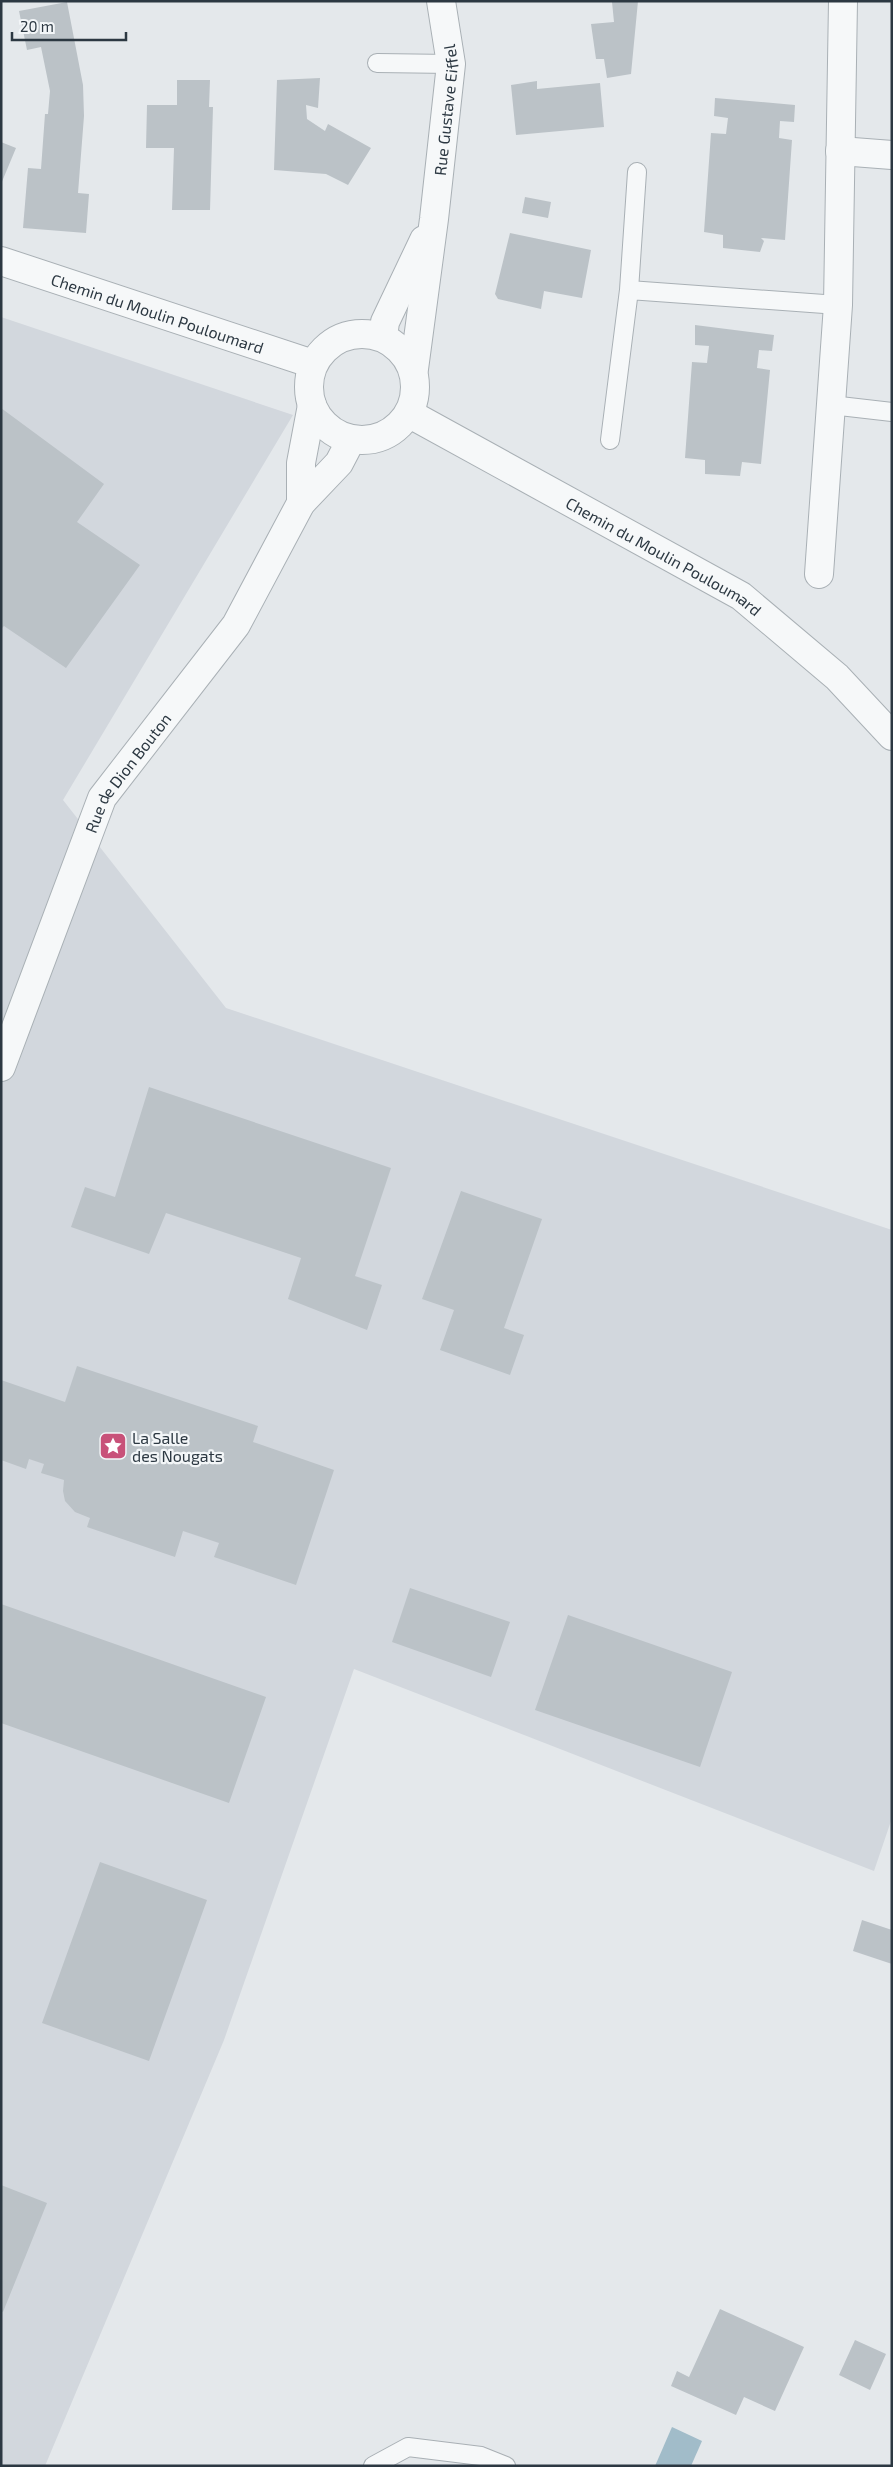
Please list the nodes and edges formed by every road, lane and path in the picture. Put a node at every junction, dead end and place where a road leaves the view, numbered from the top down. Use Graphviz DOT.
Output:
graph roads {
  1 [pos="441,1"];
  2 [pos="843,1"];
  3 [pos="378,63"];
  4 [pos="451,64"];
  5 [pos="840,151"];
  6 [pos="892,155"];
  7 [pos="637,172"];
  8 [pos="434,219"];
  9 [pos="1,262"];
  10 [pos="628,290"];
  11 [pos="838,305"];
  12 [pos="383,337"];
  13 [pos="313,364"];
  14 [pos="414,369"];
  15 [pos="312,405"];
  16 [pos="831,405"];
  17 [pos="892,412"];
  18 [pos="410,414"];
  19 [pos="351,440"];
  20 [pos="610,440"];
  21 [pos="301,503"];
  22 [pos="819,574"];
  23 [pos="892,736"];
  24 [pos="1,1067"];
  25 [pos="373,2466"];
  26 [pos="506,2466"];
  1 -- 4 [label="street, Rue Gustave Eiffel"];
  2 -- 5 [label="street"];
  3 -- 4 [label="lane"];
  4 -- 8 [label="street, Rue Gustave Eiffel"];
  5 -- 6 [label="street"];
  5 -- 11 [label="street"];
  7 -- 10 [label="lane"];
  8 -- 12 [label="street, Rue Gustave Eiffel"];
  8 -- 14 [label="street, Rue Gustave Eiffel"];
  9 -- 13 [label="street, Chemin du Moulin Pouloumard"];
  10 -- 11 [label="lane"];
  10 -- 20 [label="lane"];
  11 -- 16 [label="street"];
  12 -- 13 [label="street"];
  12 -- 14 [label="street"];
  13 -- 15 [label="street"];
  14 -- 18 [label="street"];
  15 -- 19 [label="street"];
  15 -- 21 [label="street, Rue de Dion Bouton"];
  16 -- 17 [label="lane"];
  16 -- 22 [label="street"];
  18 -- 19 [label="street"];
  18 -- 23 [label="street, Chemin du Moulin Pouloumard"];
  19 -- 21 [label="street, Rue de Dion Bouton"];
  21 -- 24 [label="street, Rue de Dion Bouton"];
  25 -- 26 [label="lane"];
}
